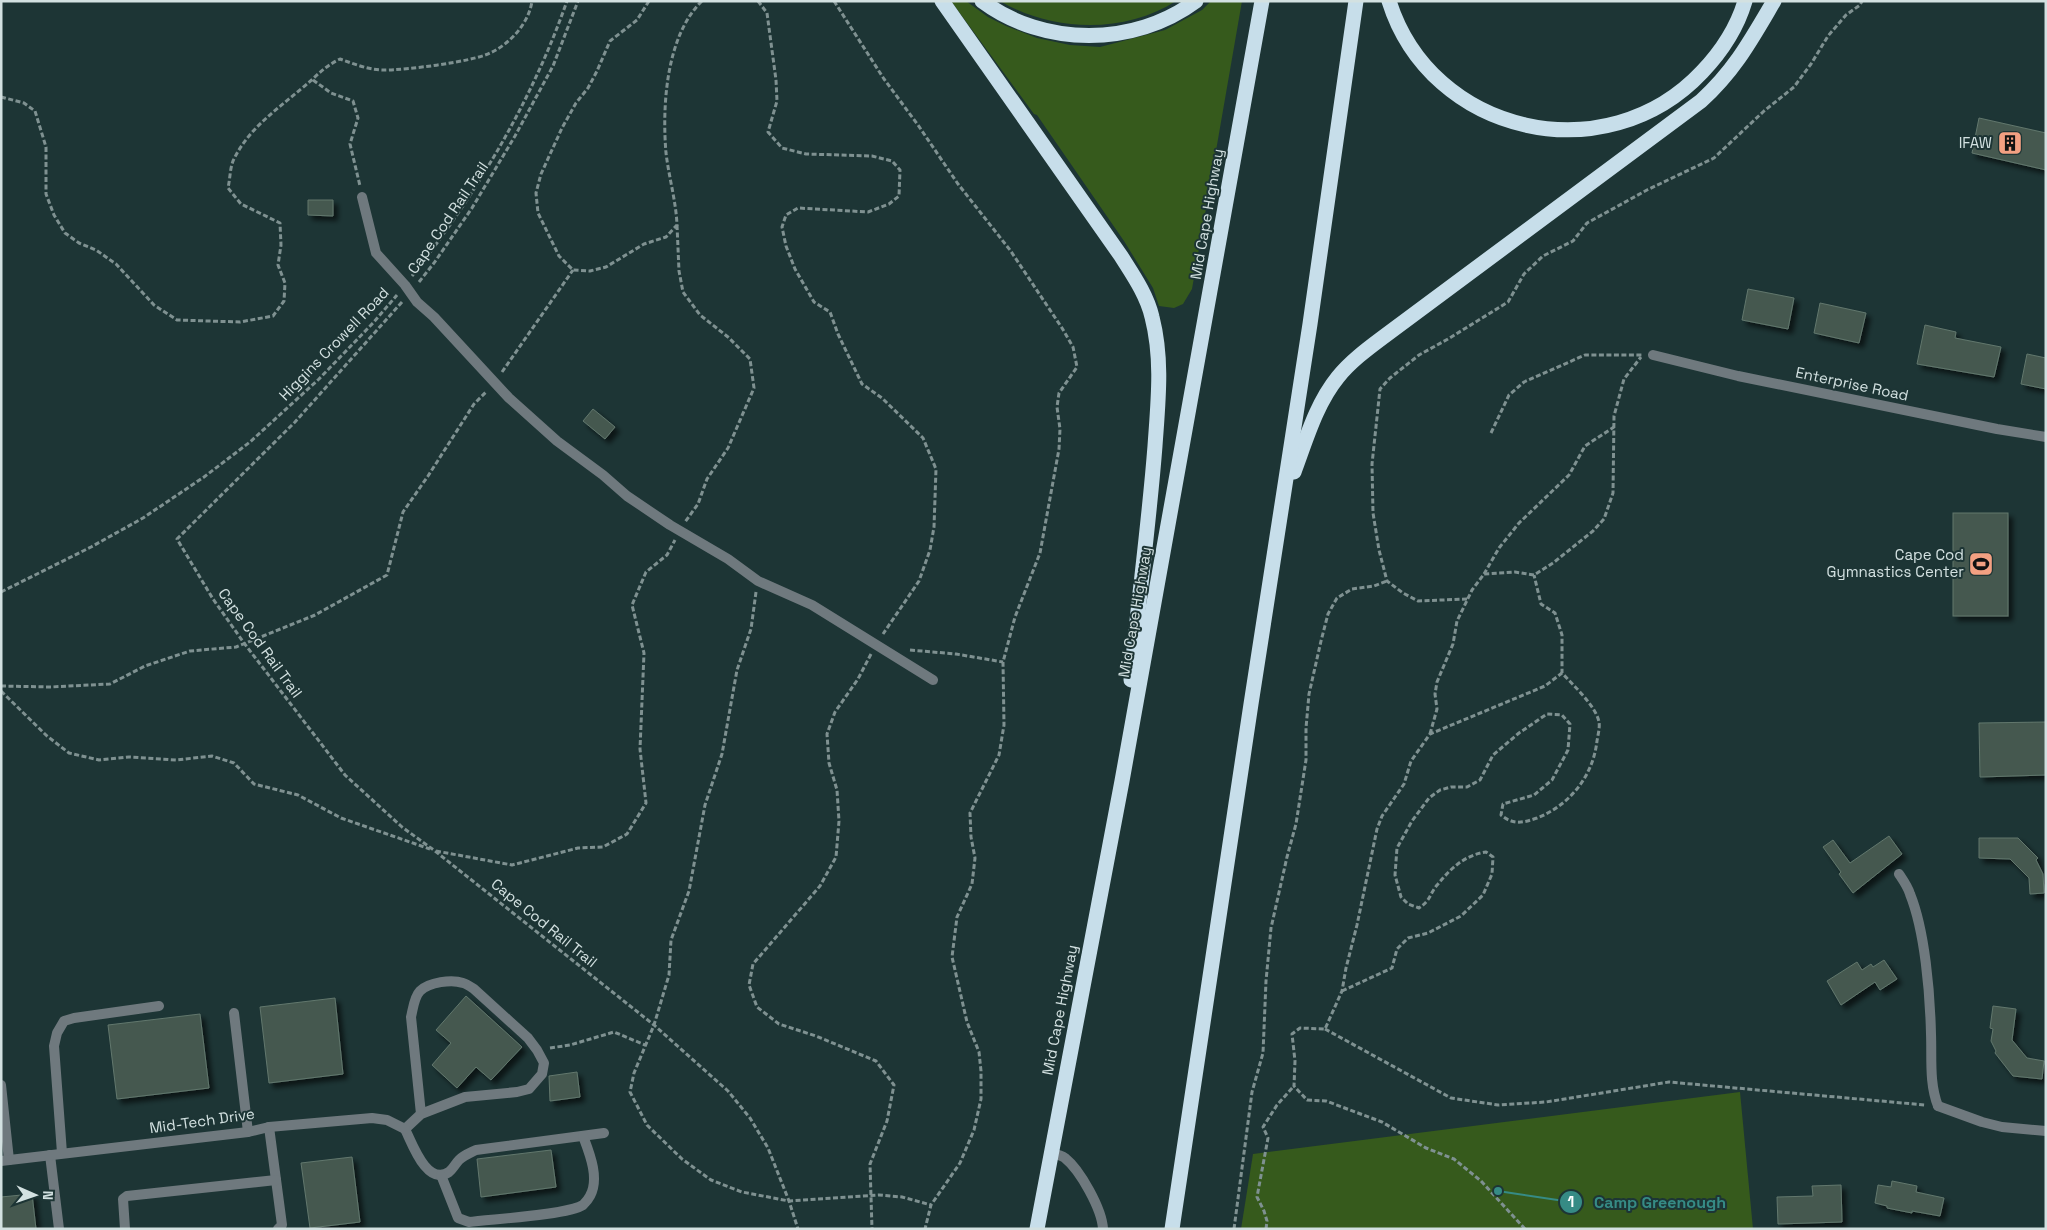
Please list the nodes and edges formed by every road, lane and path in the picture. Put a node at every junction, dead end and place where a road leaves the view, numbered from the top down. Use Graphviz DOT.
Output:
graph roads {
  1 [pos="532,1"];
  2 [pos="567,1"];
  3 [pos="578,1"];
  4 [pos="650,1"];
  5 [pos="702,1"];
  6 [pos="758,1"];
  7 [pos="834,1"];
  8 [pos="942,1"];
  9 [pos="982,1"];
  10 [pos="1196,1"];
  11 [pos="1262,1"];
  12 [pos="1356,1"];
  13 [pos="1389,1"];
  14 [pos="1745,1"];
  15 [pos="1770,1"];
  16 [pos="1774,1"];
  17 [pos="1862,1"];
  18 [pos="1760,25"];
  19 [pos="313,80"];
  20 [pos="1,97"];
  21 [pos="362,197"];
  22 [pos="676,226"];
  23 [pos="573,270"];
  24 [pos="408,289"];
  25 [pos="1653,354"];
  26 [pos="1642,355"];
  27 [pos="494,382"];
  28 [pos="1614,426"];
  29 [pos="1491,433"];
  30 [pos="2046,438"];
  31 [pos="1283,502"];
  32 [pos="679,530"];
  33 [pos="1484,574"];
  34 [pos="1534,575"];
  35 [pos="758,581"];
  36 [pos="1387,582"];
  37 [pos="1,592"];
  38 [pos="1467,599"];
  39 [pos="244,644"];
  40 [pos="876,644"];
  41 [pos="908,649"];
  42 [pos="1003,662"];
  43 [pos="1562,672"];
  44 [pos="933,680"];
  45 [pos="1,686"];
  46 [pos="1,691"];
  47 [pos="1430,734"];
  48 [pos="1122,781"];
  49 [pos="435,851"];
  50 [pos="1899,874"];
  51 [pos="1342,991"];
  52 [pos="159,1006"];
  53 [pos="234,1013"];
  54 [pos="654,1025"];
  55 [pos="1325,1028"];
  56 [pos="645,1045"];
  57 [pos="537,1050"];
  58 [pos="1,1085"];
  59 [pos="1294,1086"];
  60 [pos="1938,1106"];
  61 [pos="421,1114"];
  62 [pos="269,1127"];
  63 [pos="405,1129"];
  64 [pos="2046,1131"];
  65 [pos="248,1132"];
  66 [pos="604,1133"];
  67 [pos="583,1136"];
  68 [pos="1050,1153"];
  69 [pos="62,1154"];
  70 [pos="50,1155"];
  71 [pos="5,1160"];
  72 [pos="440,1175"];
  73 [pos="276,1180"];
  74 [pos="871,1196"];
  75 [pos="789,1201"];
  76 [pos="931,1204"];
  77 [pos="58,1229"];
  78 [pos="125,1229"];
  79 [pos="278,1229"];
  80 [pos="798,1229"];
  81 [pos="872,1229"];
  82 [pos="925,1229"];
  83 [pos="1037,1229"];
  84 [pos="1103,1229"];
  85 [pos="1172,1229"];
  86 [pos="1234,1229"];
  87 [pos="1266,1229"];
  88 [pos="1525,1229"];
  1 -- 19 [label="path"];
  2 -- 24 [label="path, Higgins Crowell Road"];
  3 -- 24 [label="path, Cape Cod Rail Trail"];
  4 -- 23 [label="path"];
  5 -- 22 [label="path"];
  6 -- 40 [label="path"];
  7 -- 42 [label="path"];
  8 -- 48 [label="highway"];
  9 -- 10 [label="highway"];
  11 -- 48 [label="highway, Mid Cape Highway"];
  12 -- 31 [label="highway"];
  13 -- 14 [label="highway"];
  15 -- 18 [label="highway"];
  16 -- 18 [label="highway"];
  17 -- 36 [label="path"];
  18 -- 31 [label="highway"];
  19 -- 20 [label="path"];
  19 -- 21 [label="path"];
  21 -- 24 [label="street"];
  22 -- 23 [label="path"];
  22 -- 32 [label="path"];
  23 -- 27 [label="path"];
  24 -- 27 [label="street"];
  24 -- 37 [label="path, Higgins Crowell Road"];
  24 -- 39 [label="path, Cape Cod Rail Trail"];
  25 -- 26 [label="path"];
  25 -- 30 [label="street, Enterprise Road"];
  26 -- 28 [label="path"];
  26 -- 29 [label="path"];
  27 -- 32 [label="street"];
  27 -- 39 [label="path"];
  28 -- 33 [label="path"];
  28 -- 34 [label="path"];
  31 -- 85 [label="highway"];
  32 -- 35 [label="street"];
  32 -- 49 [label="path"];
  33 -- 34 [label="path"];
  33 -- 38 [label="path"];
  34 -- 43 [label="path"];
  35 -- 40 [label="street"];
  35 -- 54 [label="path"];
  36 -- 38 [label="path"];
  36 -- 86 [label="path"];
  38 -- 47 [label="path"];
  39 -- 45 [label="path"];
  39 -- 49 [label="path, Cape Cod Rail Trail"];
  40 -- 44 [label="street"];
  40 -- 74 [label="path"];
  41 -- 42 [label="path"];
  42 -- 76 [label="path"];
  43 -- 47 [label="path"];
  43 -- 51 [label="path"];
  46 -- 49 [label="path"];
  47 -- 51 [label="path"];
  48 -- 68 [label="highway, Mid Cape Highway"];
  49 -- 54 [label="path, Cape Cod Rail Trail"];
  50 -- 60 [label="street"];
  51 -- 55 [label="path"];
  52 -- 69 [label="street"];
  53 -- 65 [label="street"];
  54 -- 56 [label="path"];
  54 -- 75 [label="path, Cape Cod Rail Trail"];
  55 -- 59 [label="path"];
  55 -- 60 [label="path"];
  56 -- 57 [label="path"];
  56 -- 75 [label="path"];
  57 -- 61 [label="street"];
  57 -- 61 [label="street"];
  58 -- 71 [label="street"];
  59 -- 87 [label="path"];
  59 -- 88 [label="path"];
  60 -- 64 [label="street"];
  61 -- 63 [label="street"];
  62 -- 63 [label="street, Mid-Tech Drive"];
  62 -- 65 [label="street, Mid-Tech Drive"];
  62 -- 73 [label="street"];
  63 -- 72 [label="street"];
  65 -- 69 [label="street, Mid-Tech Drive"];
  66 -- 67 [label="street"];
  67 -- 72 [label="street"];
  67 -- 72 [label="street"];
  68 -- 83 [label="highway, Mid Cape Highway"];
  68 -- 84 [label="street"];
  69 -- 70 [label="street, Mid-Tech Drive"];
  70 -- 71 [label="street, Mid-Tech Drive"];
  70 -- 77 [label="street"];
  73 -- 78 [label="street"];
  73 -- 79 [label="street"];
  74 -- 75 [label="path"];
  74 -- 76 [label="path"];
  74 -- 81 [label="path"];
  75 -- 80 [label="path, Cape Cod Rail Trail"];
  76 -- 82 [label="path"];
}
